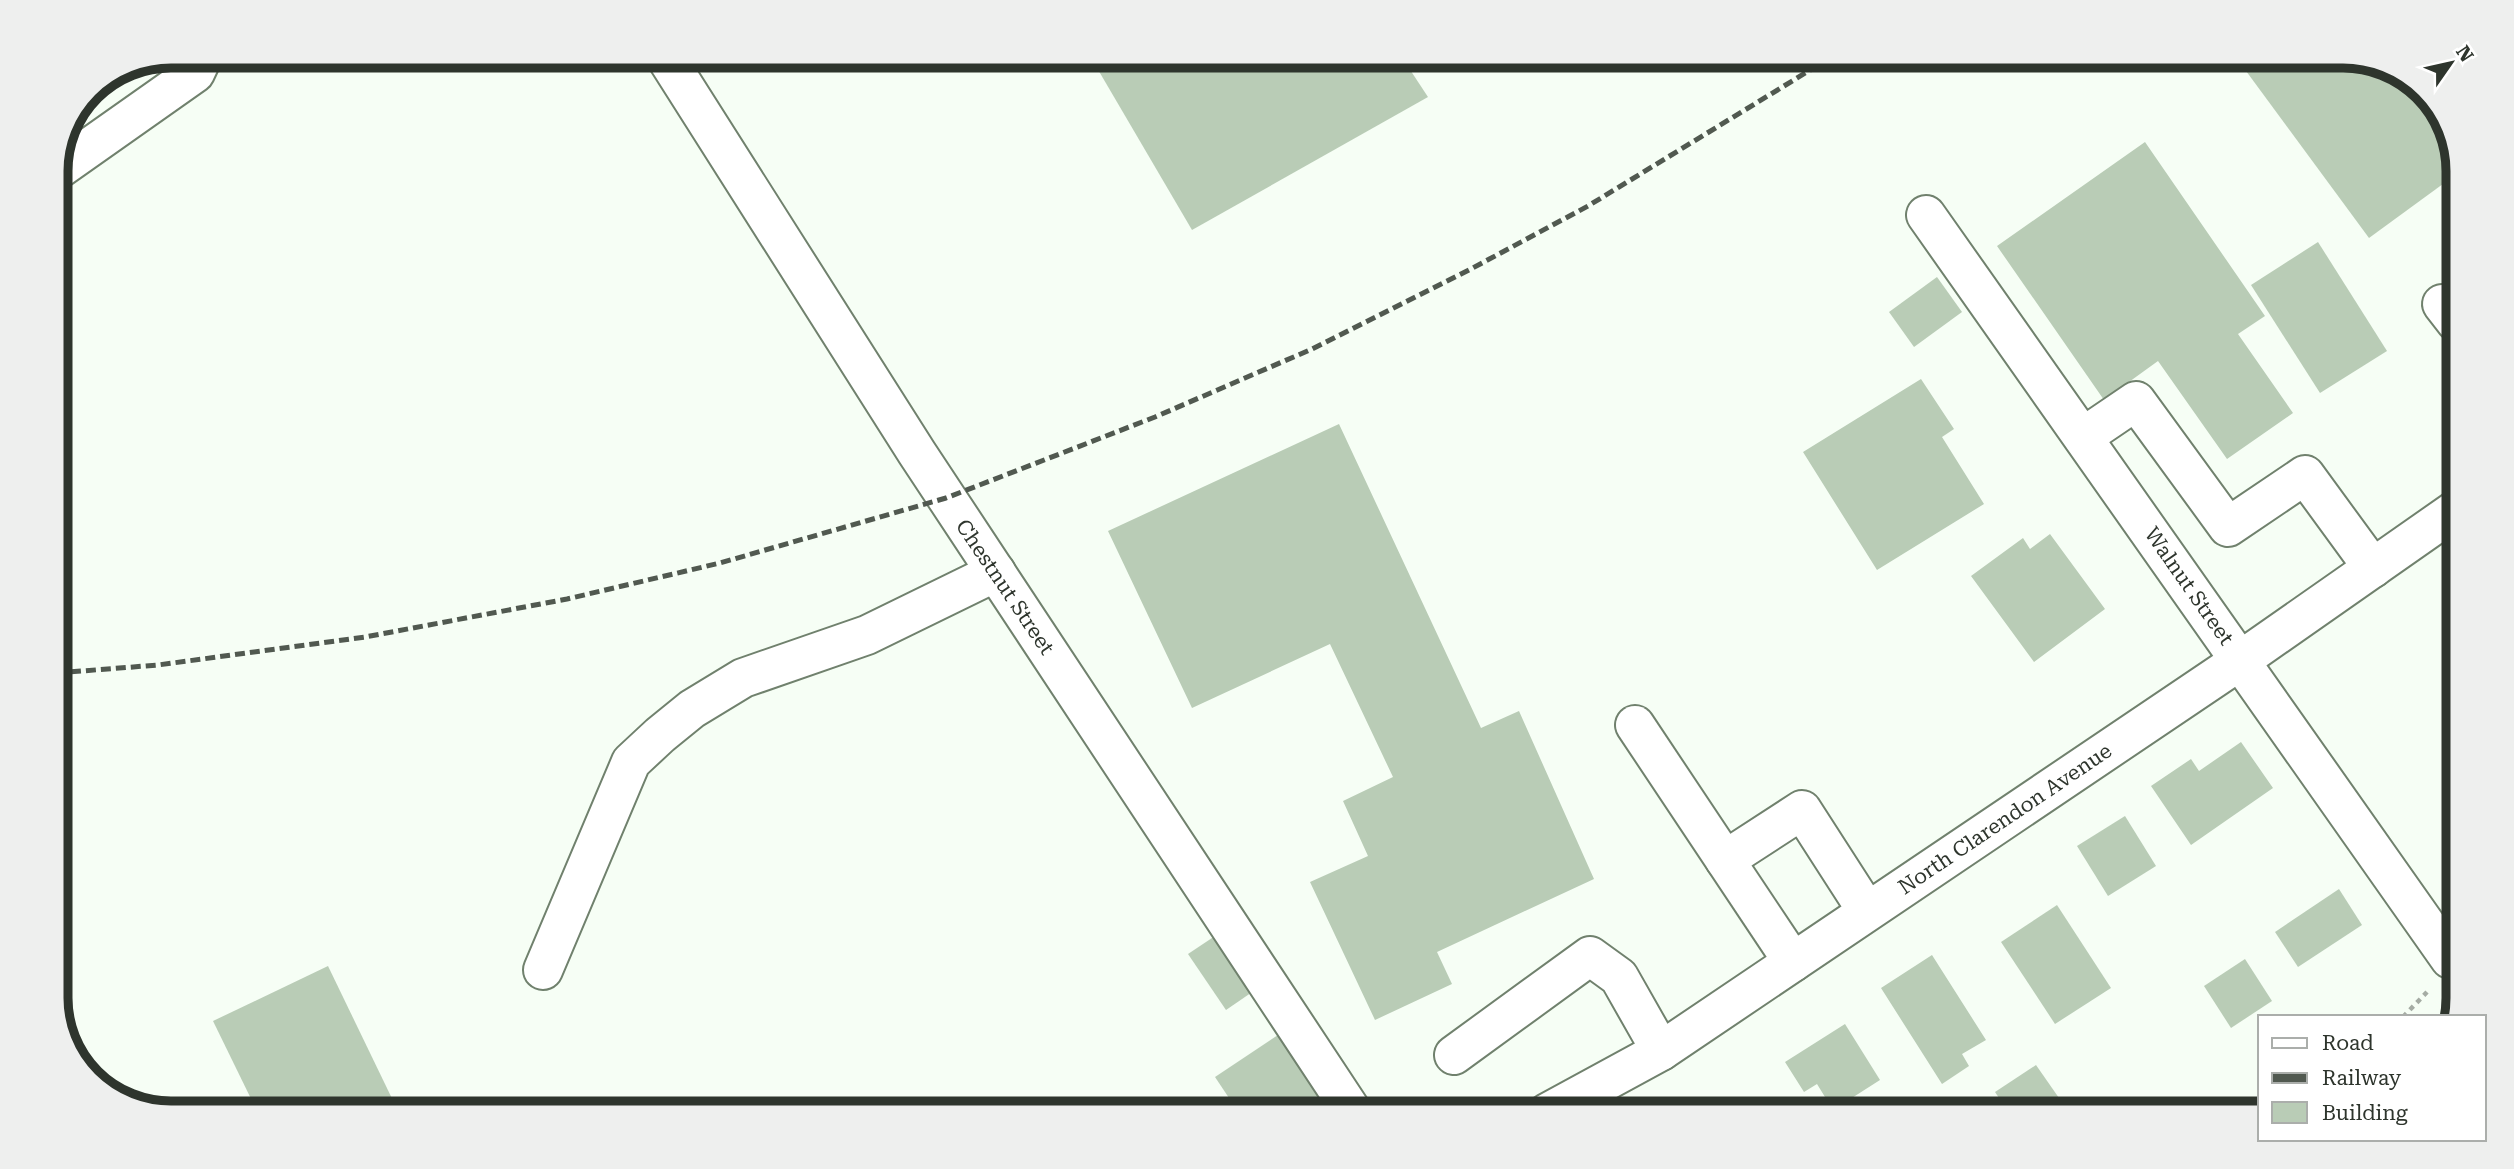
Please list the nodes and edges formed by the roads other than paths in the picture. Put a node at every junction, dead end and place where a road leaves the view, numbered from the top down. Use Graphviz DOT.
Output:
graph roads {
  1 [pos="197,68"];
  2 [pos="673,68"];
  3 [pos="69,162"];
  4 [pos="1926,215"];
  5 [pos="2083,437"];
  6 [pos="2446,517"];
  7 [pos="2373,568"];
  8 [pos="996,572"];
  9 [pos="2241,660"];
  10 [pos="1635,725"];
  11 [pos="1725,860"];
  12 [pos="1867,911"];
  13 [pos="1793,962"];
  14 [pos="543,970"];
  15 [pos="2442,972"];
  16 [pos="1661,1051"];
  17 [pos="1454,1055"];
  18 [pos="1345,1101"];
  19 [pos="1570,1101"];
  1 -- 3 [label="street"];
  2 -- 8 [label="street, Chestnut Street"];
  4 -- 5 [label="street, Walnut Street"];
  5 -- 7 [label="street"];
  5 -- 9 [label="street, Walnut Street"];
  6 -- 7 [label="street, North Clarendon Avenue"];
  7 -- 9 [label="street, North Clarendon Avenue"];
  8 -- 14 [label="street"];
  8 -- 18 [label="street, Chestnut Street"];
  9 -- 12 [label="street, North Clarendon Avenue"];
  9 -- 15 [label="street, Walnut Street"];
  10 -- 11 [label="street"];
  11 -- 12 [label="street"];
  11 -- 13 [label="street"];
  12 -- 13 [label="street, North Clarendon Avenue"];
  13 -- 16 [label="street, North Clarendon Avenue"];
  16 -- 17 [label="street"];
  16 -- 19 [label="street, North Clarendon Avenue"];
}
